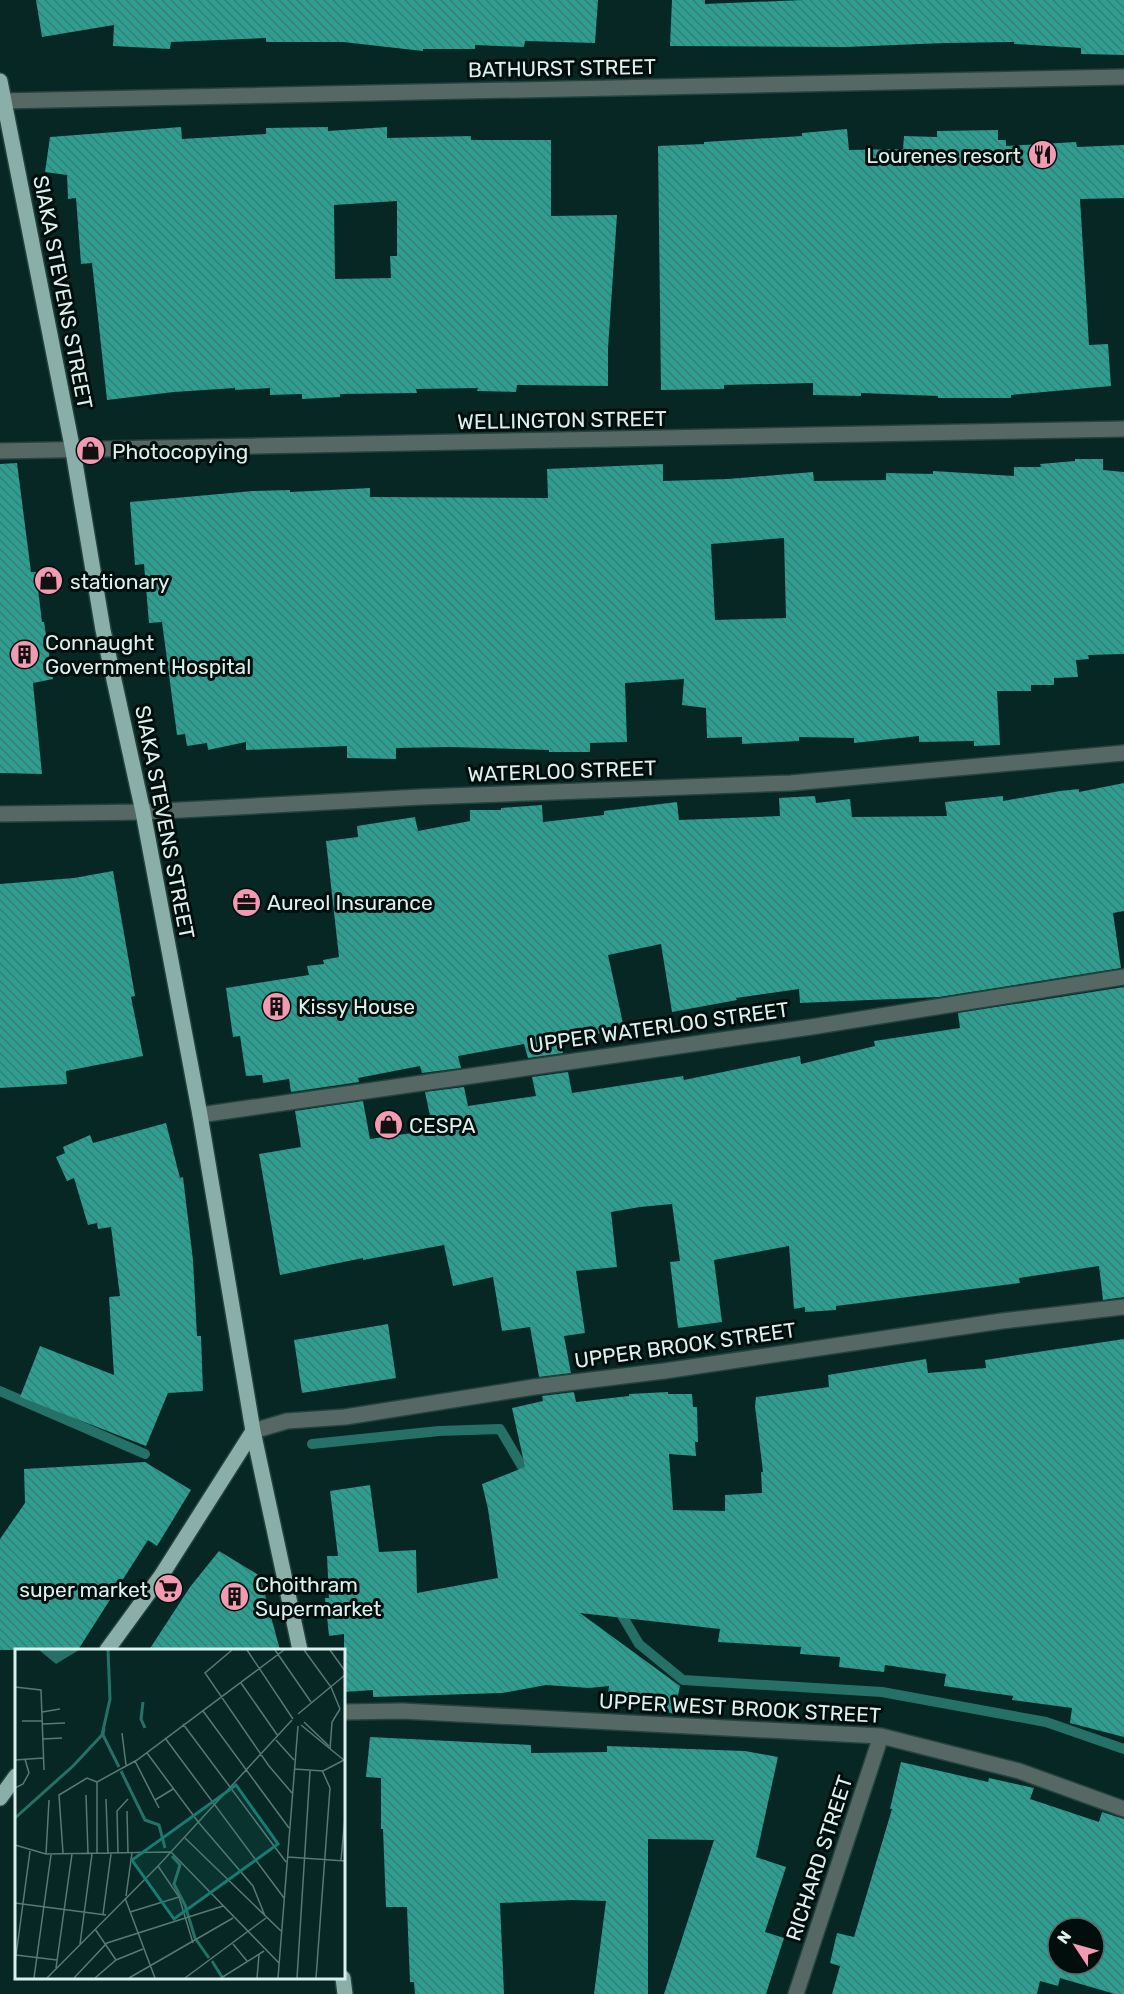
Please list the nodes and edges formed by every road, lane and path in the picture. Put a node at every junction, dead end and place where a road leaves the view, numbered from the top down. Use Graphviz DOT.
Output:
graph roads {
  1 [pos="1124,77"];
  2 [pos="0,81"];
  3 [pos="2,101"];
  4 [pos="1124,429"];
  5 [pos="73,451"];
  6 [pos="0,452"];
  7 [pos="1124,753"];
  8 [pos="143,812"];
  9 [pos="0,814"];
  10 [pos="1124,978"];
  11 [pos="200,1115"];
  12 [pos="1124,1307"];
  13 [pos="253,1431"];
  14 [pos="108,1649"];
  15 [pos="300,1649"];
  16 [pos="345,1712"];
  17 [pos="881,1736"];
  18 [pos="15,1777"];
  19 [pos="0,1798"];
  20 [pos="1124,1809"];
  21 [pos="343,1979"];
  22 [pos="345,1994"];
  23 [pos="796,1994"];
  1 -- 3 [label="street, BATHURST STREET"];
  2 -- 3 [label="main road, SIAKA STEVENS STREET"];
  3 -- 5 [label="main road, SIAKA STEVENS STREET"];
  4 -- 5 [label="street, WELLINGTON STREET"];
  5 -- 6 [label="street, WELLINGTON STREET"];
  5 -- 8 [label="main road, SIAKA STEVENS STREET"];
  7 -- 8 [label="street, WATERLOO STREET"];
  8 -- 9 [label="street, WATERLOO STREET"];
  8 -- 11 [label="main road, SIAKA STEVENS STREET"];
  10 -- 11 [label="street, UPPER WATERLOO STREET"];
  11 -- 13 [label="main road, SIAKA STEVENS STREET"];
  12 -- 13 [label="street, UPPER BROOK STREET"];
  13 -- 14 [label="main road"];
  13 -- 15 [label="main road, SIAKA STEVENS STREET"];
  16 -- 17 [label="street, UPPER WEST BROOK STREET"];
  17 -- 20 [label="street, UPPER WEST BROOK STREET"];
  17 -- 23 [label="street, RICHARD STREET"];
  18 -- 19 [label="main road"];
  21 -- 22 [label="main road"];
}
